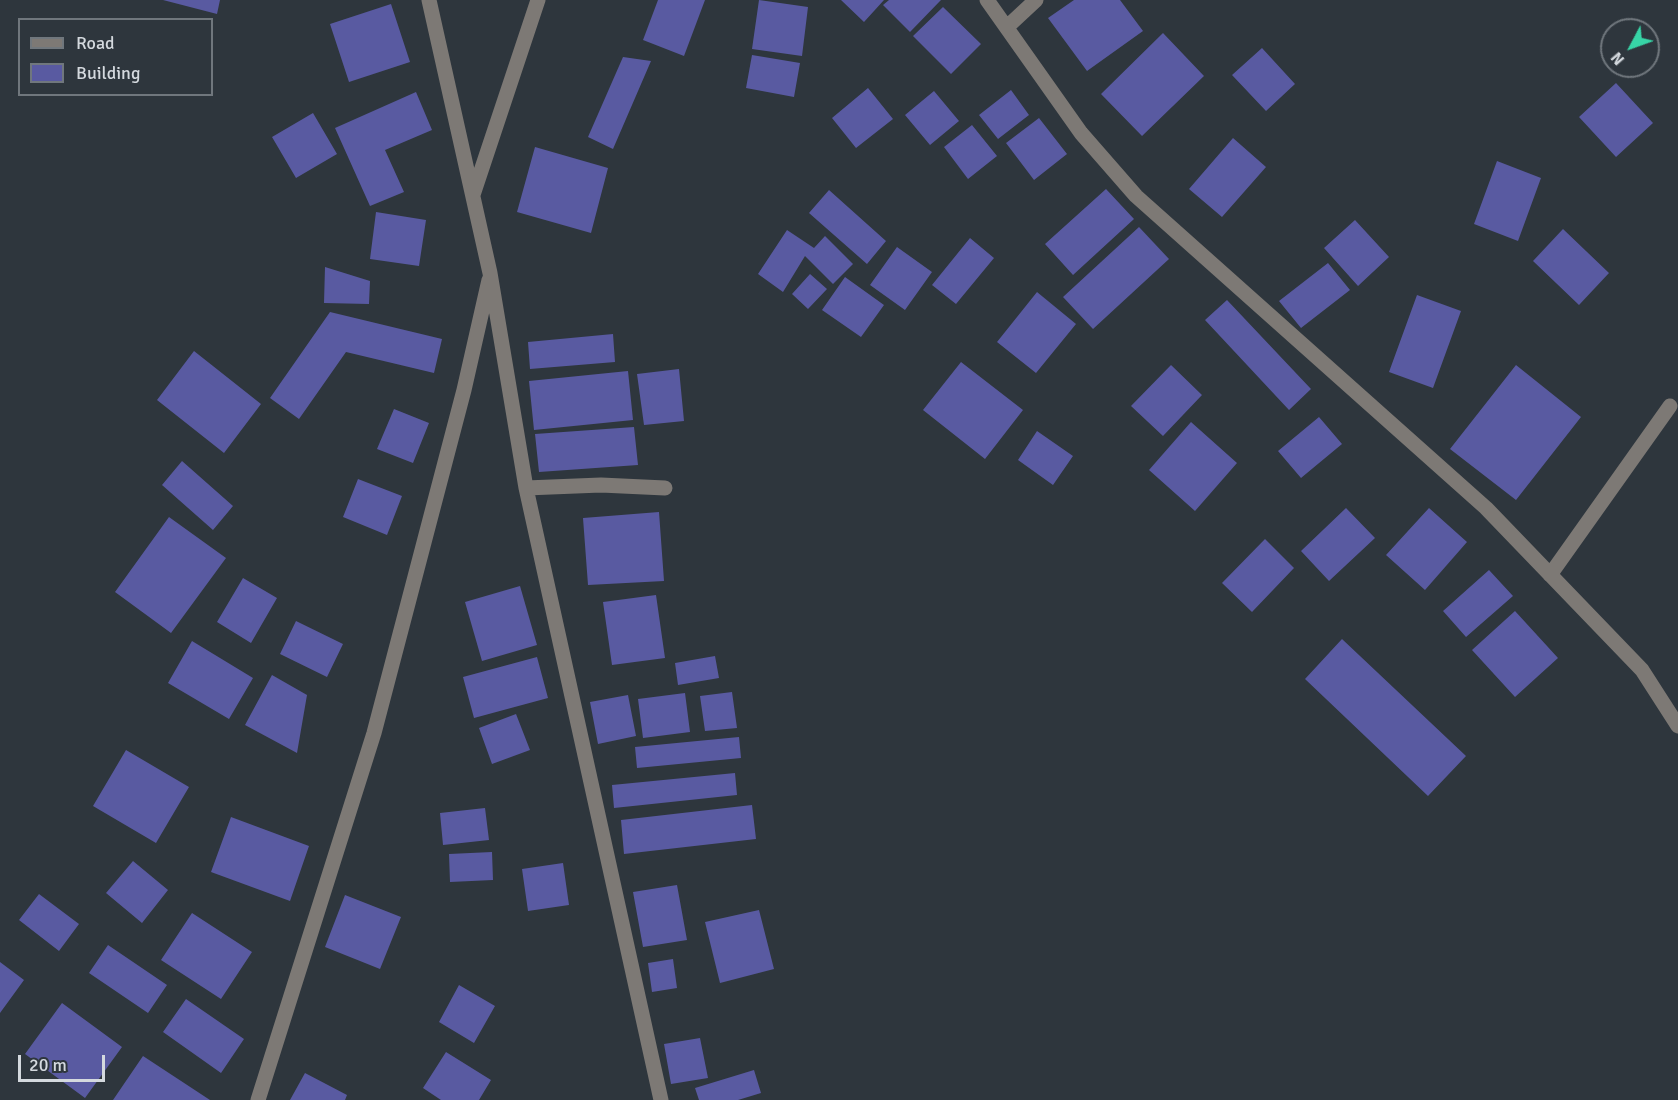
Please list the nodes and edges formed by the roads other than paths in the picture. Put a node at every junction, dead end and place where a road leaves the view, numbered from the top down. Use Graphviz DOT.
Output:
graph roads {
  1 [pos="429,0"];
  2 [pos="538,0"];
  3 [pos="987,0"];
  4 [pos="1036,0"];
  5 [pos="1007,27"];
  6 [pos="473,195"];
  7 [pos="490,273"];
  8 [pos="1670,406"];
  9 [pos="526,488"];
  10 [pos="665,488"];
  11 [pos="1550,575"];
  12 [pos="1678,726"];
  13 [pos="258,1100"];
  14 [pos="661,1100"];
  1 -- 6 [label="street"];
  2 -- 6 [label="street"];
  3 -- 5 [label="street"];
  4 -- 5 [label="street"];
  5 -- 11 [label="street"];
  6 -- 7 [label="street"];
  7 -- 9 [label="street"];
  7 -- 13 [label="street"];
  8 -- 11 [label="street"];
  9 -- 10 [label="street"];
  9 -- 14 [label="street"];
  11 -- 12 [label="street"];
}
